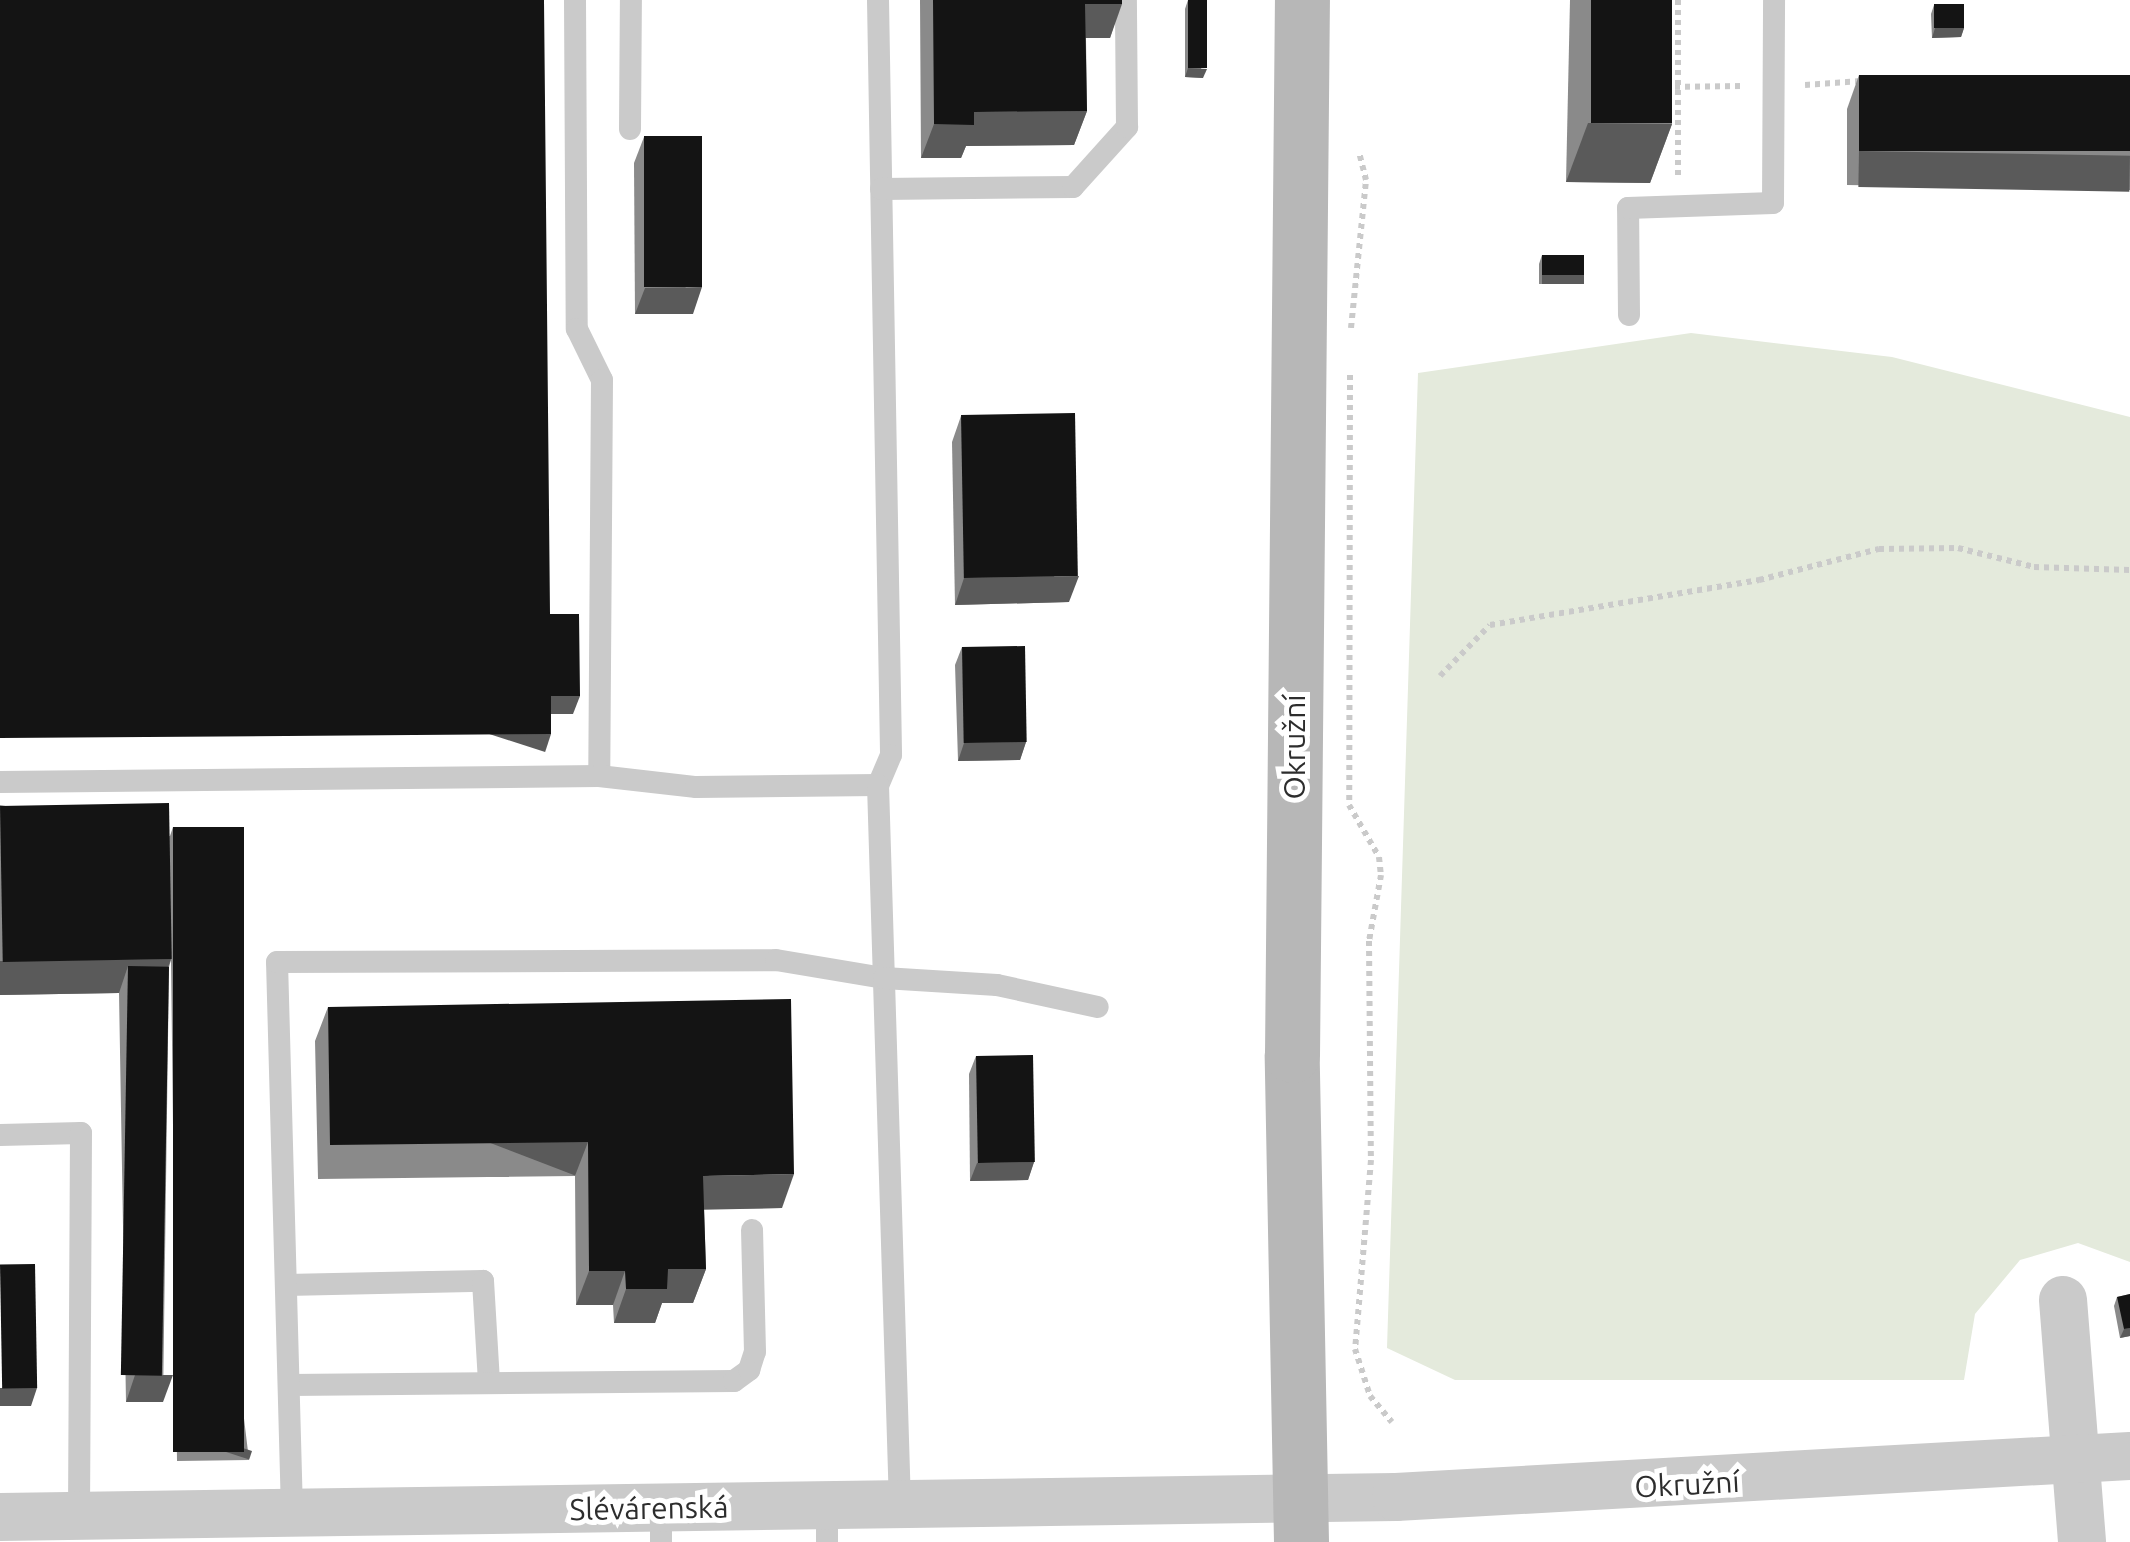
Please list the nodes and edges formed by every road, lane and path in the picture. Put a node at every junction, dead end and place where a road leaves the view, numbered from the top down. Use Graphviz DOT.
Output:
graph roads {
  1 [pos="575,0"];
  2 [pos="631,0"];
  3 [pos="878,0"];
  4 [pos="1126,0"];
  5 [pos="1302,0"];
  6 [pos="1678,0"];
  7 [pos="1774,0"];
  8 [pos="630,129"];
  9 [pos="1359,152"];
  10 [pos="881,188"];
  11 [pos="1678,206"];
  12 [pos="1629,315"];
  13 [pos="1350,344"];
  14 [pos="1350,364"];
  15 [pos="2130,570"];
  16 [pos="1440,676"];
  17 [pos="598,776"];
  18 [pos="0,782"];
  19 [pos="878,785"];
  20 [pos="884,978"];
  21 [pos="1098,1007"];
  22 [pos="0,1135"];
  23 [pos="752,1230"];
  24 [pos="286,1285"];
  25 [pos="2062,1300"];
  26 [pos="489,1384"];
  27 [pos="289,1386"];
  28 [pos="1392,1422"];
  29 [pos="2130,1456"];
  30 [pos="2076,1460"];
  31 [pos="900,1504"];
  32 [pos="292,1512"];
  33 [pos="0,1516"];
  34 [pos="79,1516"];
  35 [pos="1299,1518"];
  36 [pos="827,1524"];
  37 [pos="661,1525"];
  38 [pos="2082,1542"];
  1 -- 17 [label="lane"];
  2 -- 8 [label="lane"];
  3 -- 10 [label="lane"];
  4 -- 10 [label="lane"];
  5 -- 35 [label="main road, Okružní"];
  6 -- 11 [label="path"];
  7 -- 11 [label="lane"];
  9 -- 13 [label="path"];
  10 -- 19 [label="lane"];
  11 -- 12 [label="lane"];
  14 -- 28 [label="path"];
  15 -- 16 [label="path"];
  17 -- 18 [label="lane"];
  17 -- 19 [label="lane"];
  19 -- 20 [label="lane"];
  20 -- 21 [label="lane"];
  20 -- 24 [label="lane"];
  20 -- 31 [label="lane"];
  22 -- 34 [label="lane"];
  23 -- 26 [label="lane"];
  24 -- 26 [label="lane"];
  24 -- 27 [label="lane"];
  25 -- 30 [label="street"];
  26 -- 27 [label="lane"];
  27 -- 32 [label="lane"];
  29 -- 30 [label="street, Okružní"];
  30 -- 35 [label="street, Okružní"];
  30 -- 38 [label="street"];
  31 -- 35 [label="street, Slévárenská"];
  31 -- 36 [label="street, Slévárenská"];
  32 -- 34 [label="street, Slévárenská"];
  32 -- 37 [label="street, Slévárenská"];
  33 -- 34 [label="street, Slévárenská"];
  36 -- 37 [label="street, Slévárenská"];
}
